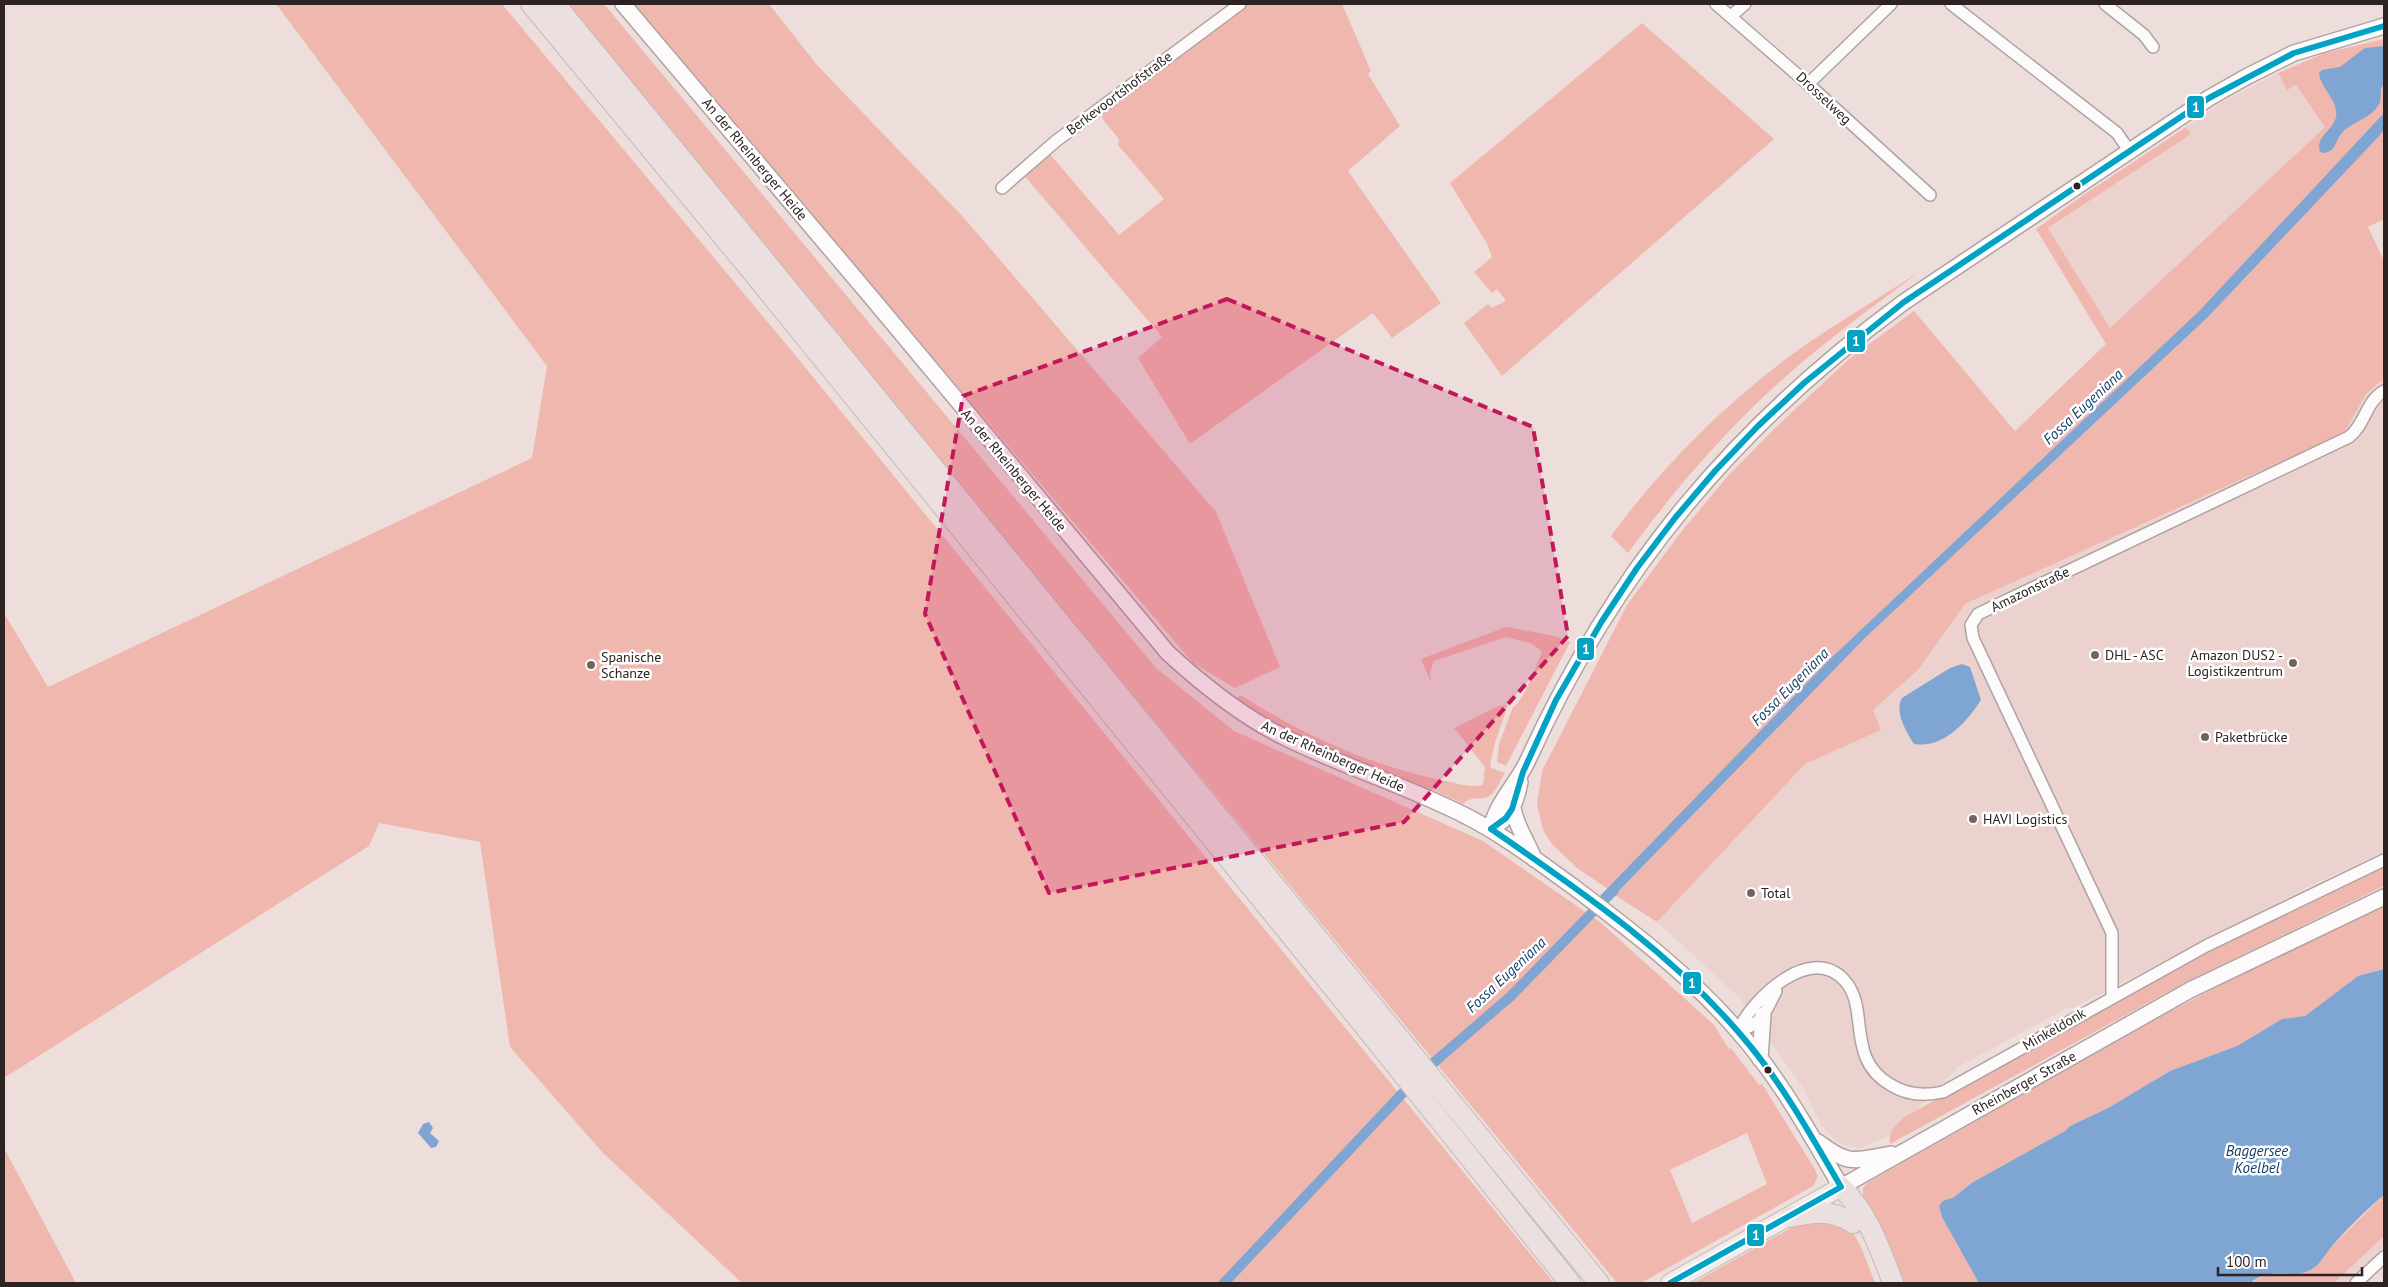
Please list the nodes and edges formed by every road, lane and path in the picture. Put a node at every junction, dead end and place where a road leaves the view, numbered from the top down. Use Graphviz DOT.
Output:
graph roads {
  1 [pos="531,4"];
  2 [pos="555,4"];
  3 [pos="622,4"];
  4 [pos="1240,4"];
  5 [pos="1716,4"];
  6 [pos="1745,4"];
  7 [pos="1891,4"];
  8 [pos="1951,4"];
  9 [pos="2105,4"];
  10 [pos="1731,16"];
  11 [pos="2384,26"];
  12 [pos="2153,46"];
  13 [pos="1808,84"];
  14 [pos="2130,152"];
  15 [pos="1002,188"];
  16 [pos="1930,194"];
  17 [pos="2384,391"];
  18 [pos="1522,775"];
  19 [pos="1513,808"];
  20 [pos="1491,829"];
  21 [pos="1534,859"];
  22 [pos="2384,860"];
  23 [pos="2384,897"];
  24 [pos="1782,981"];
  25 [pos="2112,996"];
  26 [pos="1763,1015"];
  27 [pos="1738,1031"];
  28 [pos="1760,1059"];
  29 [pos="1814,1140"];
  30 [pos="1903,1152"];
  31 [pos="1841,1187"];
  32 [pos="1790,1217"];
  33 [pos="1853,1223"];
  34 [pos="2384,1258"];
  35 [pos="1570,1283"];
  36 [pos="1599,1283"];
  37 [pos="1670,1283"];
  38 [pos="1881,1283"];
  39 [pos="1893,1283"];
  40 [pos="2356,1283"];
  1 -- 35 [label="highway"];
  2 -- 36 [label="highway"];
  3 -- 20 [label="street, An der Rheinberger Heide"];
  4 -- 15 [label="street, Berkevoortshofstraße"];
  5 -- 10 [label="street, Drosselweg"];
  6 -- 10 [label="street"];
  7 -- 13 [label="street"];
  8 -- 14 [label="street"];
  9 -- 12 [label="street"];
  10 -- 13 [label="street, Drosselweg"];
  11 -- 14 [label="street"];
  13 -- 16 [label="street, Drosselweg"];
  14 -- 18 [label="street"];
  17 -- 25 [label="street, Amazonstraße"];
  18 -- 19 [label="street"];
  18 -- 20 [label="street"];
  19 -- 20 [label="street"];
  19 -- 21 [label="street"];
  20 -- 21 [label="street, An der Rheinberger Heide"];
  21 -- 27 [label="street, An der Rheinberger Heide"];
  22 -- 25 [label="street, Minkeldonk"];
  23 -- 30 [label="street, Rheinberger Straße"];
  24 -- 25 [label="street, Minkeldonk"];
  24 -- 26 [label="street"];
  24 -- 27 [label="street, Minkeldonk"];
  26 -- 27 [label="street"];
  26 -- 28 [label="street"];
  27 -- 28 [label="street, An der Rheinberger Heide"];
  28 -- 29 [label="street, An der Rheinberger Heide"];
  29 -- 30 [label="street"];
  29 -- 31 [label="street, An der Rheinberger Heide"];
  30 -- 31 [label="street, Rheinberger Straße"];
  31 -- 32 [label="main road, Rheinberger Straße"];
  31 -- 33 [label="highway"];
  31 -- 39 [label="highway"];
  32 -- 33 [label="highway"];
  32 -- 37 [label="main road, Rheinberger Straße"];
  33 -- 38 [label="highway"];
  34 -- 40 [label="street"];
}
